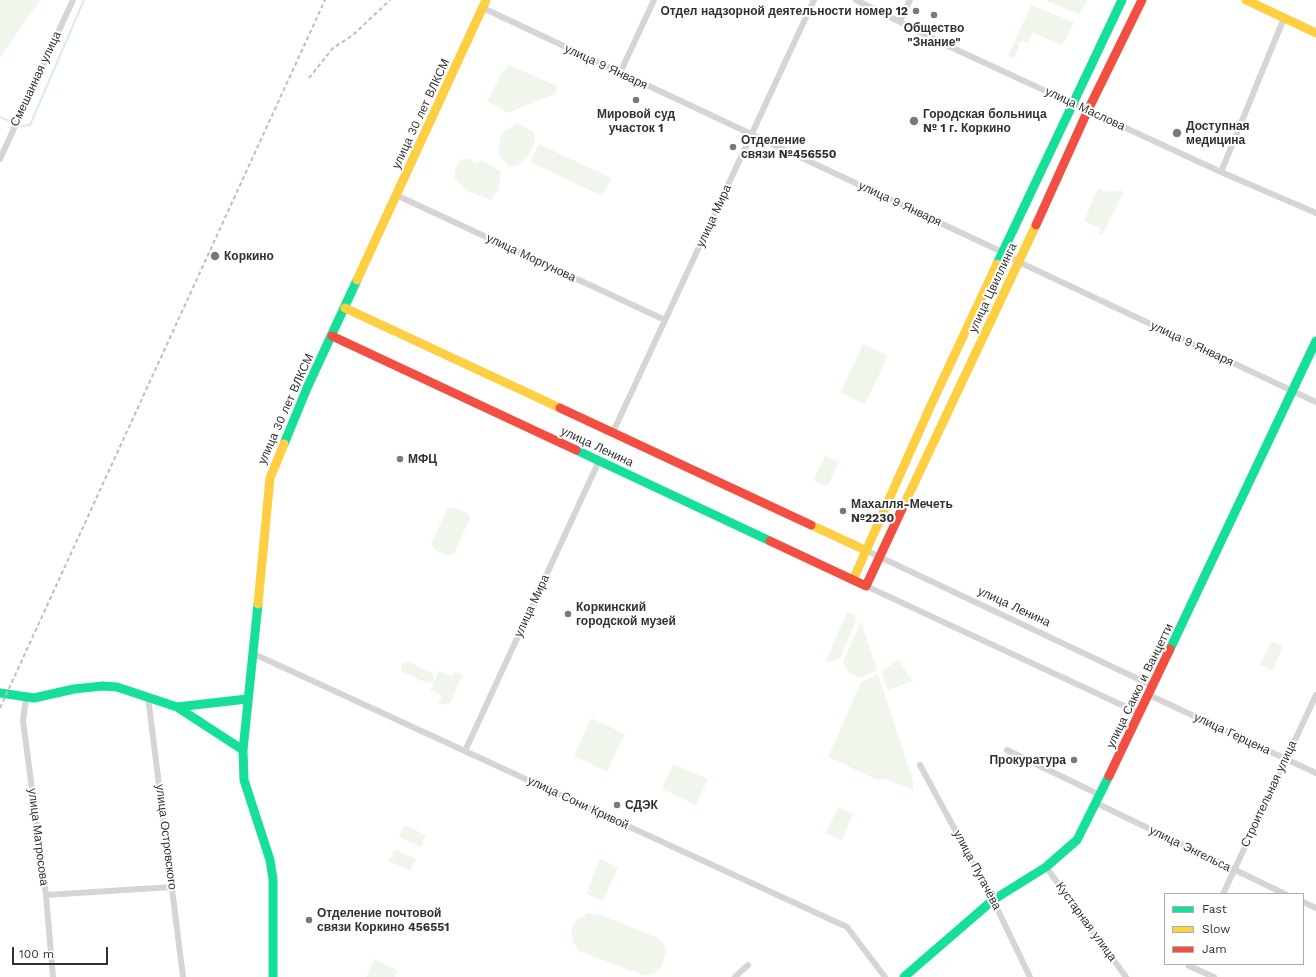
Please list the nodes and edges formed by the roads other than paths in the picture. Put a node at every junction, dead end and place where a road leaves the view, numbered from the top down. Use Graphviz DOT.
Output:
graph roads {
  1 [pos="73,0"];
  2 [pos="654,0"];
  3 [pos="814,0"];
  4 [pos="856,0"];
  5 [pos="910,0"];
  6 [pos="1122,0"];
  7 [pos="1142,0"];
  8 [pos="1246,0"];
  9 [pos="485,4"];
  10 [pos="1284,18"];
  11 [pos="900,21"];
  12 [pos="1316,33"];
  13 [pos="620,74"];
  14 [pos="1073,103"];
  15 [pos="1088,110"];
  16 [pos="751,136"];
  17 [pos="0,159"];
  18 [pos="1221,172"];
  19 [pos="396,195"];
  20 [pos="1316,214"];
  21 [pos="1003,252"];
  22 [pos="1019,262"];
  23 [pos="345,308"];
  24 [pos="665,320"];
  25 [pos="332,336"];
  26 [pos="1316,341"];
  27 [pos="1293,392"];
  28 [pos="1316,402"];
  29 [pos="613,432"];
  30 [pos="599,461"];
  31 [pos="865,550"];
  32 [pos="879,557"];
  33 [pos="852,580"];
  34 [pos="866,586"];
  35 [pos="252,653"];
  36 [pos="1153,686"];
  37 [pos="3,694"];
  38 [pos="1149,695"];
  39 [pos="1316,695"];
  40 [pos="148,697"];
  41 [pos="26,698"];
  42 [pos="247,699"];
  43 [pos="177,707"];
  44 [pos="1139,713"];
  45 [pos="243,750"];
  46 [pos="1007,750"];
  47 [pos="465,751"];
  48 [pos="1284,759"];
  49 [pos="920,765"];
  50 [pos="1316,773"];
  51 [pos="1098,799"];
  52 [pos="1046,867"];
  53 [pos="1234,871"];
  54 [pos="172,887"];
  55 [pos="1223,893"];
  56 [pos="1283,893"];
  57 [pos="46,895"];
  58 [pos="993,900"];
  59 [pos="1304,902"];
  60 [pos="1316,908"];
  61 [pos="748,965"];
  62 [pos="1189,965"];
  63 [pos="53,977"];
  64 [pos="183,977"];
  65 [pos="273,977"];
  66 [pos="735,977"];
  67 [pos="885,977"];
  68 [pos="904,977"];
  69 [pos="1030,977"];
  70 [pos="1126,977"];
  71 [pos="1214,977"];
  1 -- 17 [label="street, Смешанная улица"];
  2 -- 13 [label="street"];
  3 -- 16 [label="street, улица Мира"];
  4 -- 11 [label="street, улица Маслова"];
  5 -- 11 [label="street"];
  6 -- 14 [label="street, улица Цвиллинга"];
  7 -- 15 [label="street, улица Цвиллинга"];
  8 -- 10 [label="street"];
  9 -- 13 [label="street, улица 9 Января"];
  9 -- 19 [label="street, улица 30 лет ВЛКСМ"];
  10 -- 12 [label="street"];
  10 -- 18 [label="street"];
  11 -- 14 [label="street, улица Маслова"];
  13 -- 16 [label="street, улица 9 Января"];
  14 -- 15 [label="street, улица Маслова"];
  14 -- 21 [label="street, улица Цвиллинга"];
  15 -- 18 [label="street, улица Маслова"];
  15 -- 22 [label="street, улица Цвиллинга"];
  16 -- 21 [label="street, улица 9 Января"];
  16 -- 24 [label="street, улица Мира"];
  18 -- 20 [label="street, улица Маслова"];
  19 -- 23 [label="street, улица 30 лет ВЛКСМ"];
  19 -- 24 [label="street, улица Моргунова"];
  21 -- 22 [label="street, улица 9 Января"];
  21 -- 31 [label="street, улица Цвиллинга"];
  22 -- 27 [label="street, улица 9 Января"];
  22 -- 32 [label="street, улица Цвиллинга"];
  23 -- 25 [label="street, улица 30 лет ВЛКСМ"];
  23 -- 29 [label="street, улица Ленина"];
  24 -- 29 [label="street, улица Мира"];
  25 -- 30 [label="street, улица Ленина"];
  25 -- 35 [label="street, улица 30 лет ВЛКСМ"];
  26 -- 27 [label="street, улица Сакко и Ванцетти"];
  27 -- 28 [label="street, улица 9 Января"];
  27 -- 36 [label="street, улица Сакко и Ванцетти"];
  29 -- 31 [label="street, улица Ленина"];
  30 -- 33 [label="street, улица Ленина"];
  30 -- 47 [label="street, улица Мира"];
  31 -- 32 [label="street, улица Ленина"];
  31 -- 33 [label="street"];
  32 -- 34 [label="street, улица Цвиллинга"];
  32 -- 36 [label="street, улица Ленина"];
  33 -- 34 [label="street, улица Ленина"];
  34 -- 44 [label="street, улица Ленина"];
  35 -- 42 [label="street, улица 30 лет ВЛКСМ"];
  35 -- 47 [label="street, улица Сони Кривой"];
  36 -- 38 [label="street, улица Сакко и Ванцетти"];
  37 -- 41 [label="street"];
  38 -- 44 [label="street, улица Сакко и Ванцетти"];
  38 -- 48 [label="street, улица Герцена"];
  39 -- 48 [label="street, Строительная улица"];
  40 -- 41 [label="street"];
  40 -- 43 [label="street"];
  40 -- 54 [label="street, улица Островского"];
  41 -- 57 [label="street, улица Матросова"];
  42 -- 43 [label="street"];
  42 -- 45 [label="street, улица 30 лет ВЛКСМ"];
  43 -- 45 [label="street"];
  44 -- 51 [label="street, улица Сакко и Ванцетти"];
  45 -- 65 [label="street, улица 30 лет ВЛКСМ"];
  46 -- 51 [label="street, улица Энгельса"];
  47 -- 67 [label="street, улица Сони Кривой"];
  48 -- 50 [label="street, улица Герцена"];
  48 -- 53 [label="street, Строительная улица"];
  49 -- 58 [label="street, улица Пугачёва"];
  51 -- 52 [label="street, улица Сакко и Ванцетти"];
  51 -- 53 [label="street, улица Энгельса"];
  52 -- 58 [label="street, улица Сакко и Ванцетти"];
  52 -- 70 [label="street, Кустарная улица"];
  53 -- 55 [label="street, Строительная улица"];
  53 -- 56 [label="street, улица Энгельса"];
  54 -- 57 [label="street"];
  54 -- 64 [label="street, улица Островского"];
  57 -- 63 [label="street, улица Матросова"];
  58 -- 68 [label="street, улица Сакко и Ванцетти"];
  58 -- 69 [label="street, улица Пугачёва"];
  59 -- 60 [label="street"];
  61 -- 66 [label="street"];
  62 -- 71 [label="street"];
}
